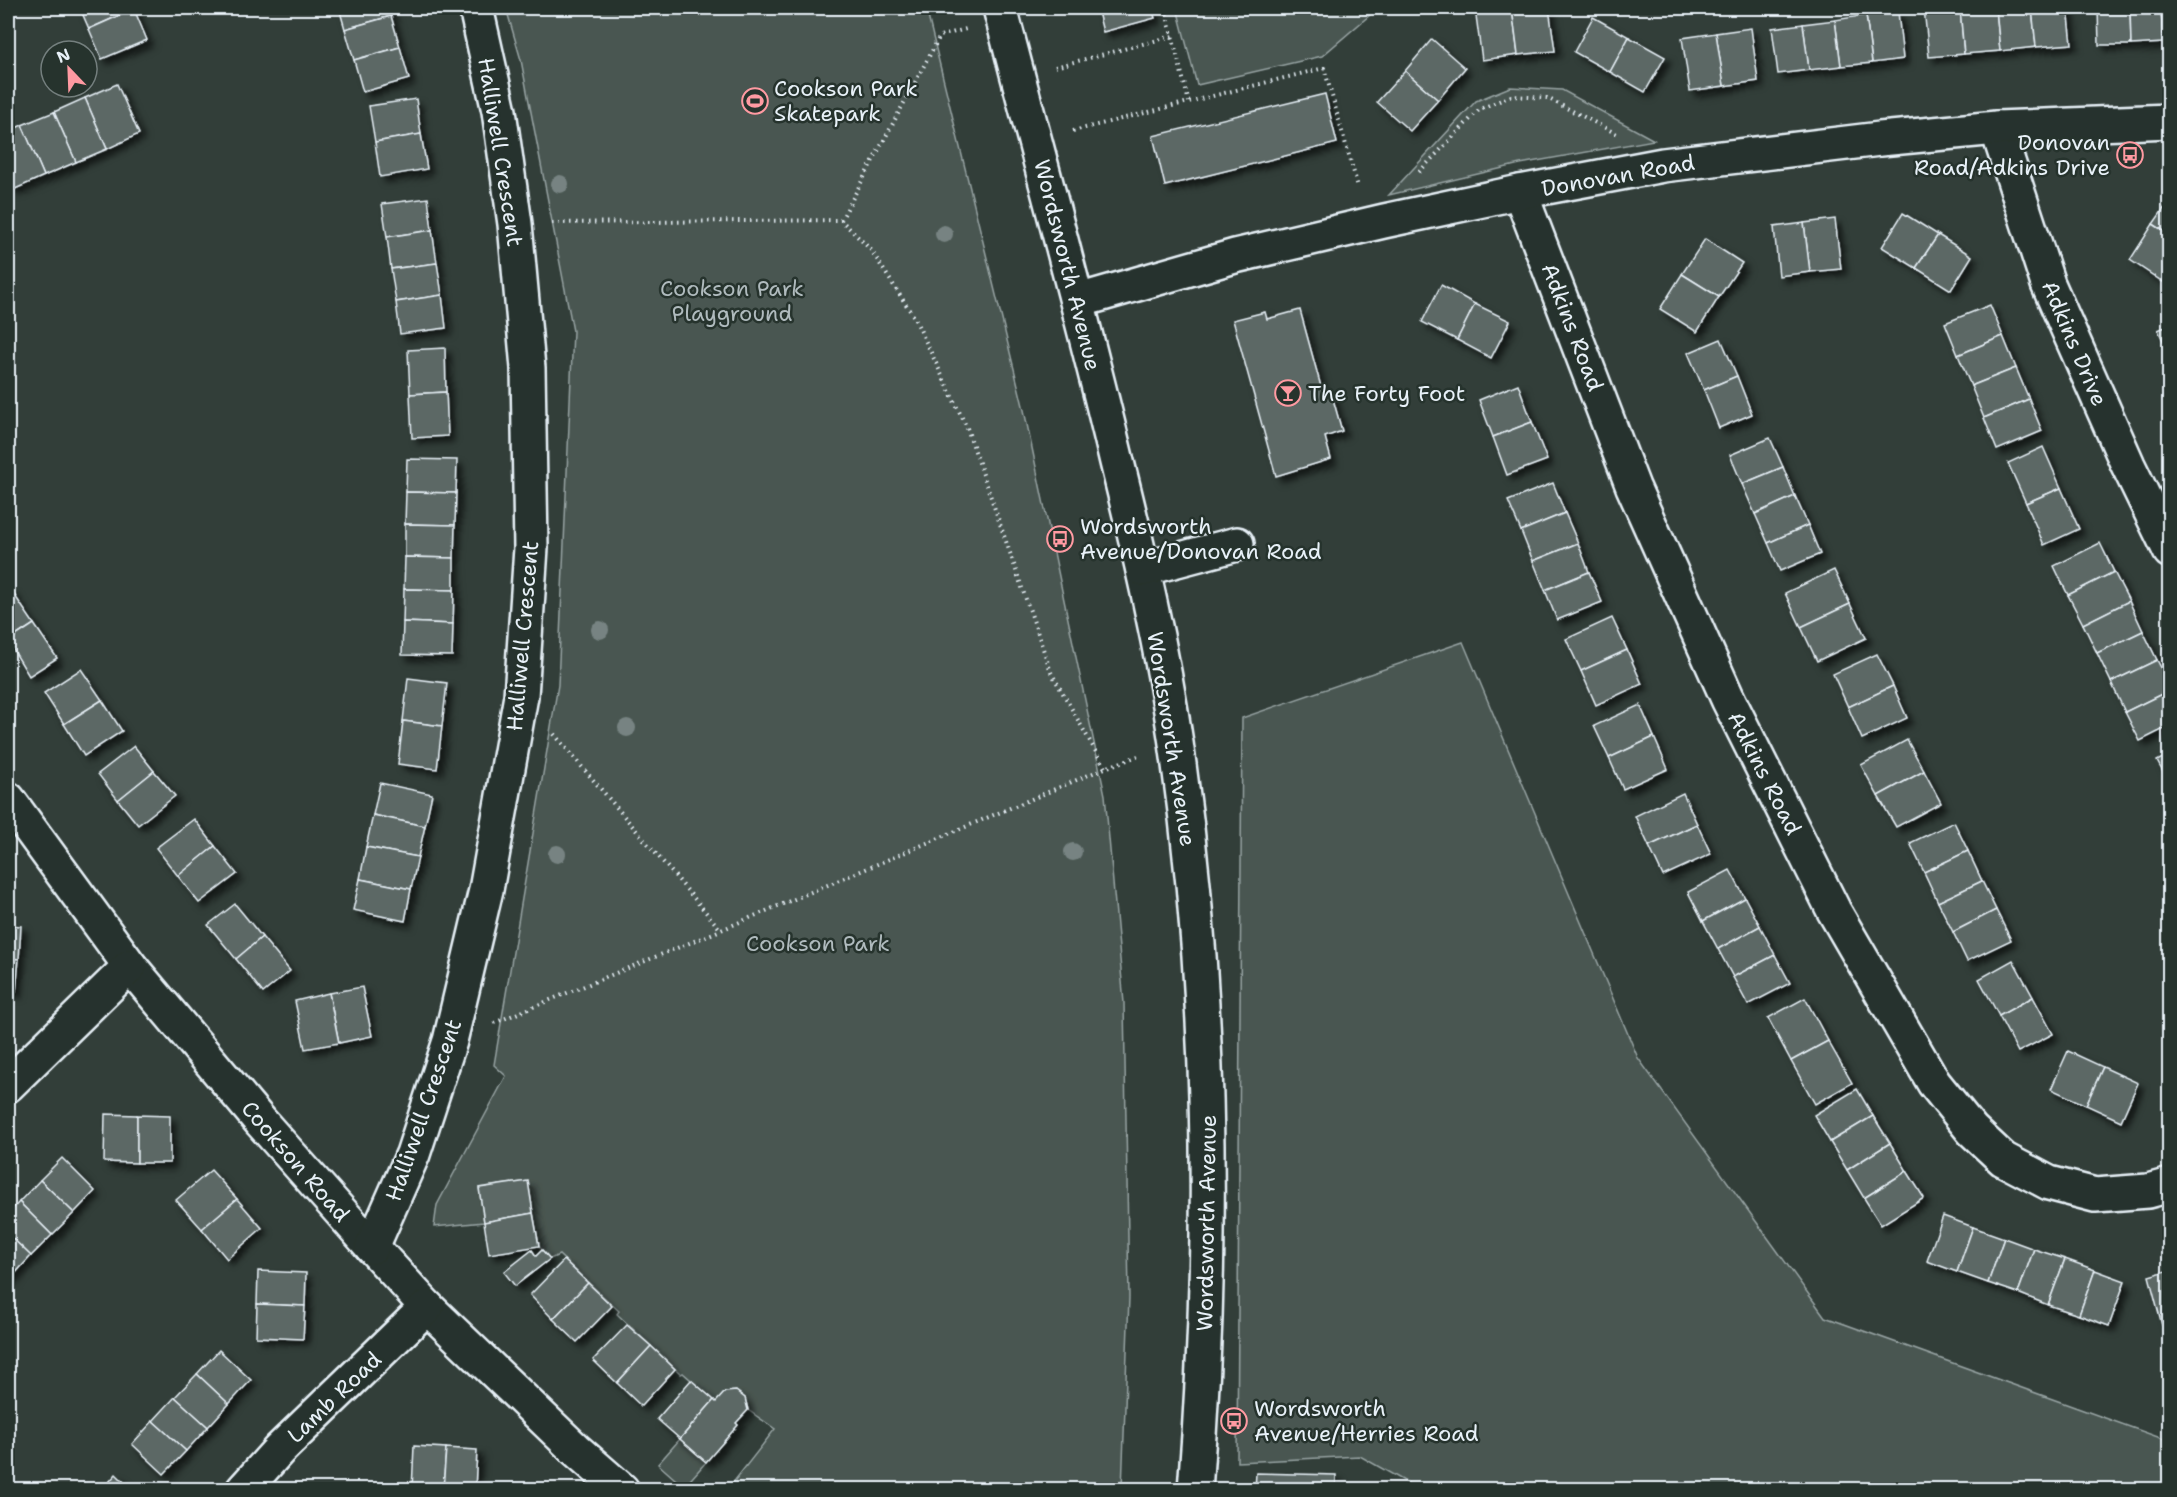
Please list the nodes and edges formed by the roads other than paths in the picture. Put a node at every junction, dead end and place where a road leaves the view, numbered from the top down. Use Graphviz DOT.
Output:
graph roads {
  1 [pos="476,8"];
  2 [pos="1002,13"];
  3 [pos="2169,121"];
  4 [pos="1996,128"];
  5 [pos="1520,192"];
  6 [pos="1078,301"];
  7 [pos="1236,544"];
  8 [pos="2169,551"];
  9 [pos="1143,569"];
  10 [pos="8,799"];
  11 [pos="130,966"];
  12 [pos="8,1085"];
  13 [pos="2169,1185"];
  14 [pos="372,1247"];
  15 [pos="427,1307"];
  16 [pos="243,1490"];
  17 [pos="622,1490"];
  18 [pos="1195,1490"];
  1 -- 14 [label="street, Halliwell Crescent"];
  2 -- 6 [label="street, Wordsworth Avenue"];
  3 -- 4 [label="street, Donovan Road"];
  4 -- 5 [label="street, Donovan Road"];
  4 -- 8 [label="street, Adkins Drive"];
  5 -- 6 [label="street, Donovan Road"];
  5 -- 13 [label="street, Adkins Road"];
  6 -- 9 [label="street, Wordsworth Avenue"];
  7 -- 9 [label="street"];
  9 -- 18 [label="street, Wordsworth Avenue"];
  10 -- 11 [label="street, Cookson Road"];
  11 -- 12 [label="street"];
  11 -- 14 [label="street, Cookson Road"];
  14 -- 15 [label="street, Cookson Road"];
  15 -- 16 [label="street, Lamb Road"];
  15 -- 17 [label="street, Cookson Road"];
}
